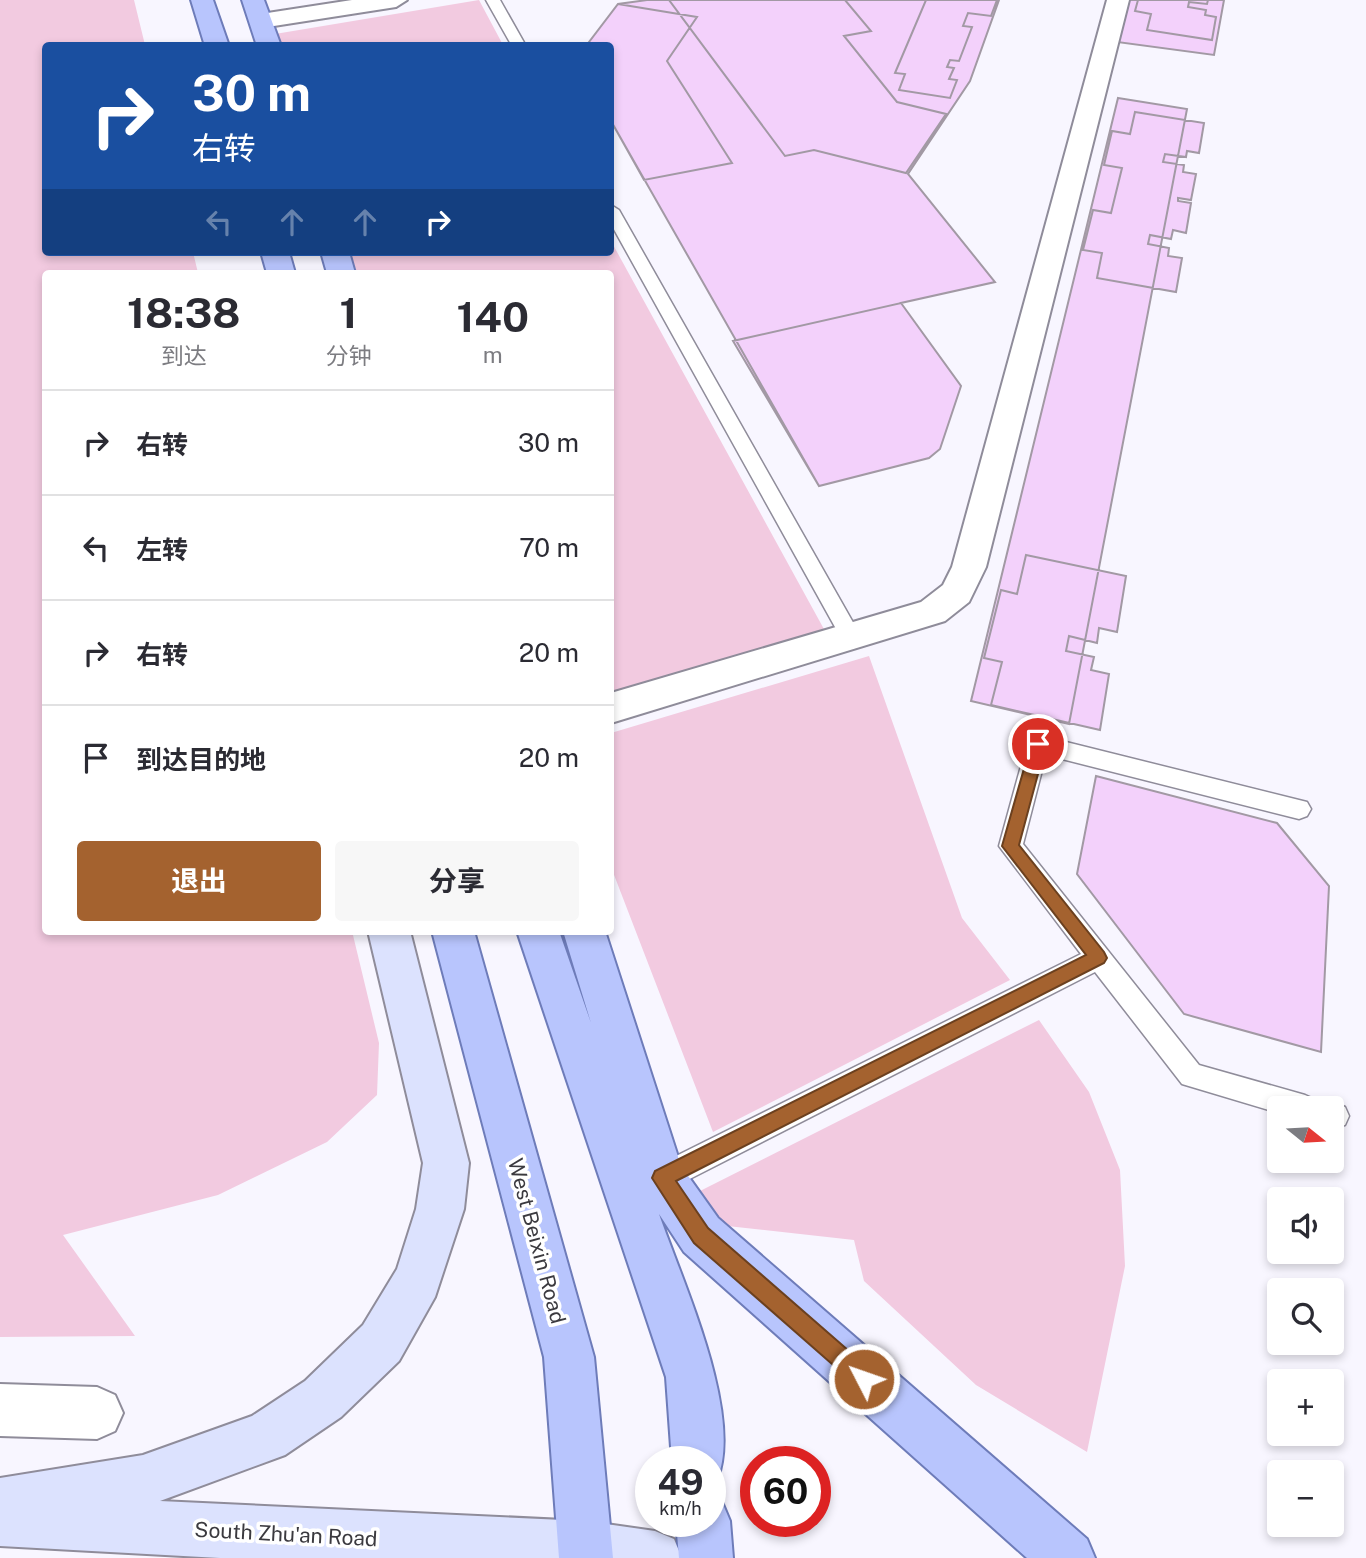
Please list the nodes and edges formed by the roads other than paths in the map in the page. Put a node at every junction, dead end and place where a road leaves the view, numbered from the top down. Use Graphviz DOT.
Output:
graph roads {
  1 [pos="202,0"];
  2 [pos="396,0"];
  3 [pos="493,0"];
  4 [pos="1118,0"];
  5 [pos="257,11"];
  6 [pos="216,42"];
  7 [pos="267,42"];
  8 [pos="517,42"];
  9 [pos="614,215"];
  10 [pos="852,639"];
  11 [pos="614,707"];
  12 [pos="1299,809"];
  13 [pos="390,935"];
  14 [pos="454,935"];
  15 [pos="539,935"];
  16 [pos="585,935"];
  17 [pos="1098,958"];
  18 [pos="1267,1097"];
  19 [pos="662,1178"];
  20 [pos="0,1410"];
  21 [pos="97,1413"];
  22 [pos="697,1446"];
  23 [pos="0,1505"];
  24 [pos="0,1520"];
  25 [pos="704,1537"];
  26 [pos="585,1553"];
  27 [pos="655,1558"];
  28 [pos="706,1558"];
  29 [pos="1068,1558"];
  1 -- 6 [label="main road"];
  2 -- 5 [label="street"];
  3 -- 8 [label="lane"];
  4 -- 10 [label="street"];
  5 -- 7 [label="main road"];
  9 -- 10 [label="lane"];
  10 -- 11 [label="street"];
  12 -- 17 [label="lane"];
  13 -- 23 [label="main road"];
  14 -- 26 [label="main road, West Beixin Road"];
  15 -- 22 [label="main road"];
  16 -- 19 [label="main road"];
  17 -- 18 [label="lane"];
  17 -- 19 [label="lane"];
  19 -- 29 [label="main road"];
  20 -- 21 [label="street"];
  24 -- 26 [label="main road, South Zhu'an Road"];
  25 -- 28 [label="main road"];
  26 -- 27 [label="main road, South Zhu'an Road"];
}
